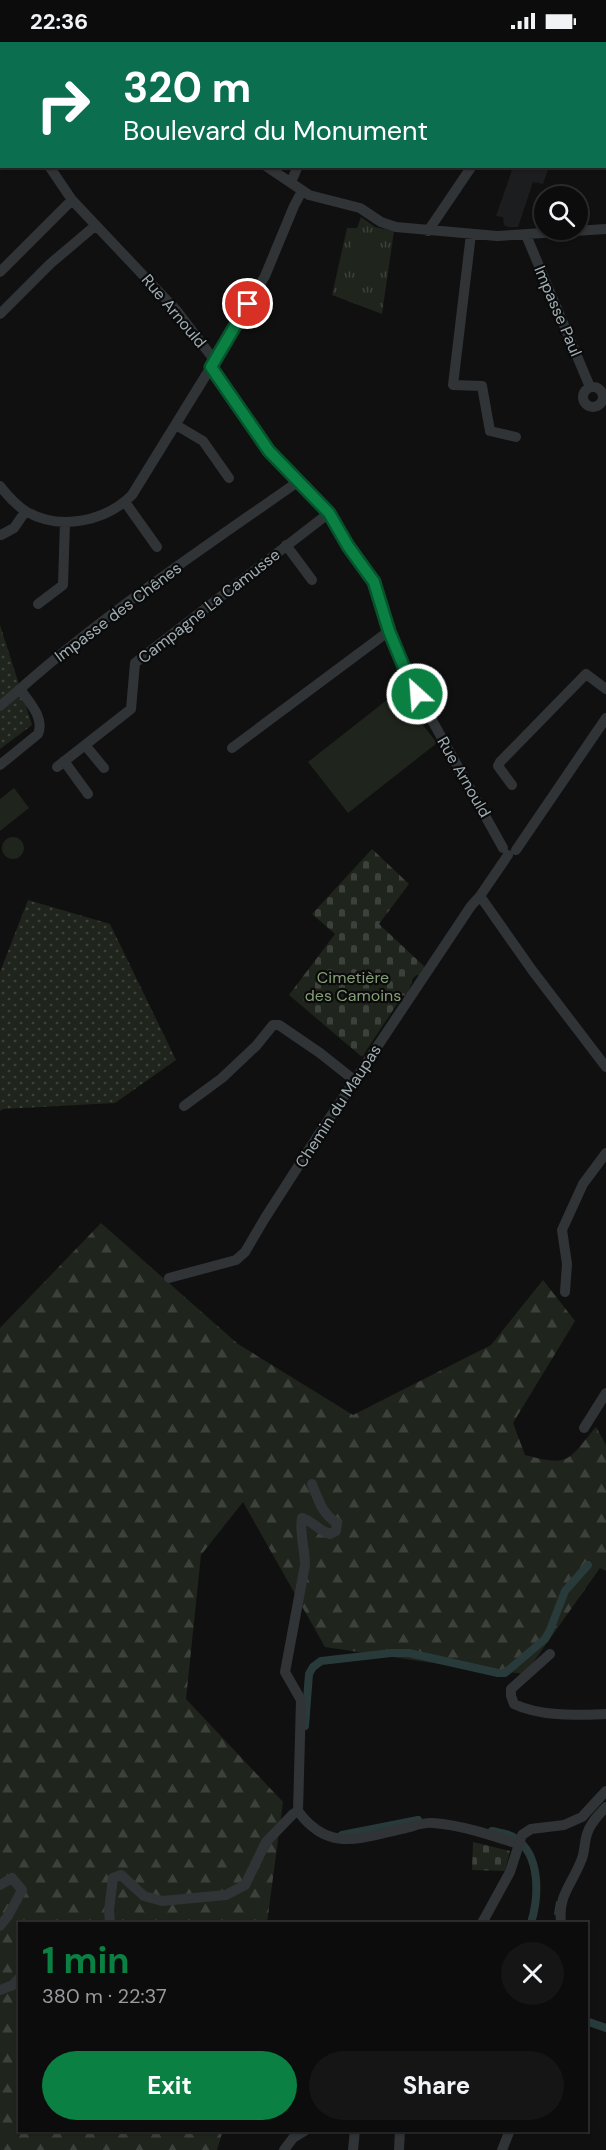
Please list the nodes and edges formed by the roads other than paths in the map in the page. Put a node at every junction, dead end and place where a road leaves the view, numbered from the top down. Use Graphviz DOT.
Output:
graph roads {
  1 [pos="269,168"];
  2 [pos="297,168"];
  3 [pos="471,168"];
  4 [pos="51,170"];
  5 [pos="291,182"];
  6 [pos="303,191"];
  7 [pos="72,200"];
  8 [pos="96,225"];
  9 [pos="606,229"];
  10 [pos="428,231"];
  11 [pos="471,234"];
  12 [pos="526,235"];
  13 [pos="0,272"];
  14 [pos="0,314"];
  15 [pos="213,364"];
  16 [pos="590,387"];
  17 [pos="176,425"];
  18 [pos="516,436"];
  19 [pos="229,478"];
  20 [pos="299,481"];
  21 [pos="0,486"];
  22 [pos="125,502"];
  23 [pos="26,512"];
  24 [pos="329,513"];
  25 [pos="65,522"];
  26 [pos="1,535"];
  27 [pos="286,545"];
  28 [pos="157,546"];
  29 [pos="312,580"];
  30 [pos="38,604"];
  31 [pos="389,631"];
  32 [pos="20,689"];
  33 [pos="606,689"];
  34 [pos="0,706"];
  35 [pos="606,718"];
  36 [pos="85,745"];
  37 [pos="232,748"];
  38 [pos="0,765"];
  39 [pos="104,768"];
  40 [pos="512,785"];
  41 [pos="88,794"];
  42 [pos="512,846"];
  43 [pos="480,896"];
  44 [pos="606,1067"];
  45 [pos="354,1080"];
  46 [pos="184,1106"];
  47 [pos="606,1153"];
  48 [pos="169,1278"];
  49 [pos="565,1292"];
  50 [pos="606,1393"];
  51 [pos="584,1428"];
  52 [pos="312,1484"];
  53 [pos="550,1653"];
  54 [pos="606,1714"];
  55 [pos="606,1791"];
  56 [pos="606,1807"];
  57 [pos="298,1811"];
  58 [pos="519,1842"];
  59 [pos="0,1885"];
  60 [pos="110,1922"];
  61 [pos="483,1922"];
  62 [pos="561,1922"];
  63 [pos="0,1926"];
  64 [pos="18,1979"];
  65 [pos="0,1990"];
  66 [pos="302,2132"];
  67 [pos="356,2132"];
  68 [pos="400,2132"];
  69 [pos="509,2132"];
  70 [pos="284,2150"];
  71 [pos="353,2150"];
  72 [pos="399,2150"];
  73 [pos="502,2150"];
  1 -- 5 [label="street"];
  2 -- 5 [label="street"];
  3 -- 10 [label="street"];
  4 -- 7 [label="street, Rue Arnould"];
  5 -- 6 [label="street"];
  6 -- 10 [label="street"];
  6 -- 15 [label="street"];
  7 -- 8 [label="street, Rue Arnould"];
  7 -- 13 [label="street"];
  8 -- 14 [label="street"];
  8 -- 15 [label="street, Rue Arnould"];
  9 -- 12 [label="street"];
  10 -- 11 [label="street"];
  11 -- 12 [label="street"];
  11 -- 18 [label="street"];
  12 -- 16 [label="street, Impasse Paul"];
  15 -- 17 [label="street"];
  15 -- 20 [label="street, Rue Arnould"];
  17 -- 19 [label="street"];
  17 -- 22 [label="street"];
  20 -- 24 [label="street, Rue Arnould"];
  20 -- 32 [label="street, Impasse des Chênes"];
  21 -- 23 [label="street"];
  22 -- 25 [label="street"];
  22 -- 28 [label="street"];
  23 -- 25 [label="street"];
  23 -- 26 [label="street"];
  24 -- 27 [label="street, Campagne La Camusse"];
  24 -- 31 [label="street, Rue Arnould"];
  25 -- 30 [label="street"];
  27 -- 29 [label="street"];
  27 -- 36 [label="street, Campagne La Camusse"];
  31 -- 37 [label="street"];
  31 -- 42 [label="street, Rue Arnould"];
  32 -- 34 [label="street, Impasse des Chênes"];
  32 -- 38 [label="street"];
  33 -- 40 [label="street"];
  35 -- 42 [label="street, Chemin du Maupas"];
  36 -- 39 [label="street"];
  36 -- 41 [label="street, Campagne La Camusse"];
  42 -- 43 [label="street, Chemin du Maupas"];
  43 -- 44 [label="street"];
  43 -- 45 [label="street, Chemin du Maupas"];
  45 -- 46 [label="street"];
  45 -- 48 [label="street, Chemin du Maupas"];
  47 -- 49 [label="street"];
  50 -- 51 [label="street"];
  52 -- 57 [label="street"];
  53 -- 54 [label="street"];
  55 -- 58 [label="street"];
  56 -- 62 [label="street"];
  57 -- 58 [label="street"];
  57 -- 60 [label="street"];
  58 -- 61 [label="street"];
  59 -- 63 [label="street"];
  64 -- 65 [label="street"];
  66 -- 70 [label="street"];
  67 -- 71 [label="street"];
  68 -- 72 [label="street"];
  69 -- 73 [label="street"];
}
